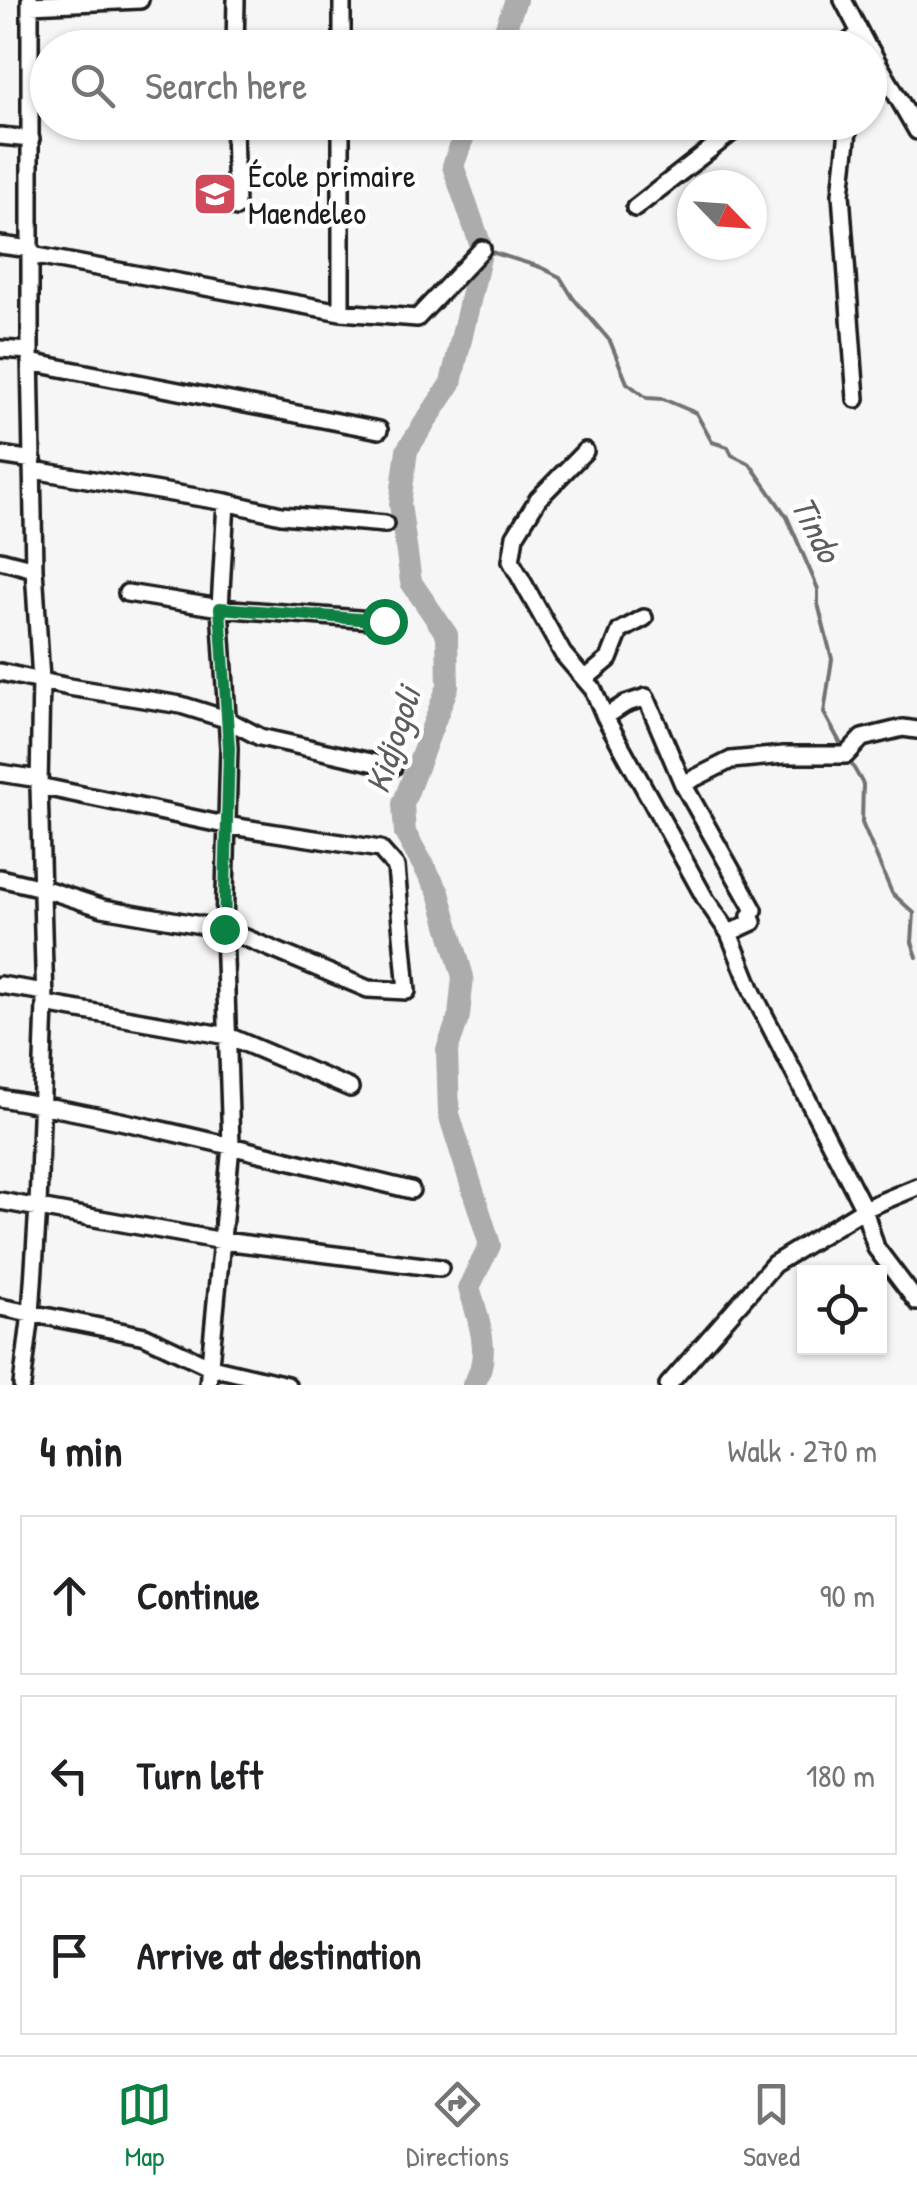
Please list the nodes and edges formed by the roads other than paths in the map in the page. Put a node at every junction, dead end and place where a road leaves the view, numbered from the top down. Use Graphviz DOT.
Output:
graph roads {
  1 [pos="140,0"];
  2 [pos="236,0"];
  3 [pos="342,0"];
  4 [pos="843,0"];
  5 [pos="30,2"];
  6 [pos="32,30"];
  7 [pos="235,30"];
  8 [pos="342,30"];
  9 [pos="857,30"];
  10 [pos="887,82"];
  11 [pos="917,132"];
  12 [pos="0,136"];
  13 [pos="30,139"];
  14 [pos="31,140"];
  15 [pos="234,140"];
  16 [pos="342,140"];
  17 [pos="722,140"];
  18 [pos="847,140"];
  19 [pos="236,208"];
  20 [pos="634,208"];
  21 [pos="0,245"];
  22 [pos="482,249"];
  23 [pos="31,252"];
  24 [pos="341,312"];
  25 [pos="0,349"];
  26 [pos="30,357"];
  27 [pos="856,400"];
  28 [pos="379,430"];
  29 [pos="586,451"];
  30 [pos="0,455"];
  31 [pos="33,465"];
  32 [pos="226,502"];
  33 [pos="384,524"];
  34 [pos="0,560"];
  35 [pos="34,569"];
  36 [pos="127,593"];
  37 [pos="220,608"];
  38 [pos="644,618"];
  39 [pos="384,621"];
  40 [pos="0,672"];
  41 [pos="585,679"];
  42 [pos="41,680"];
  43 [pos="605,717"];
  44 [pos="226,719"];
  45 [pos="917,730"];
  46 [pos="393,767"];
  47 [pos="0,774"];
  48 [pos="39,782"];
  49 [pos="684,784"];
  50 [pos="226,825"];
  51 [pos="0,878"];
  52 [pos="42,888"];
  53 [pos="224,929"];
  54 [pos="728,932"];
  55 [pos="0,985"];
  56 [pos="45,998"];
  57 [pos="228,1036"];
  58 [pos="350,1088"];
  59 [pos="0,1098"];
  60 [pos="42,1105"];
  61 [pos="231,1146"];
  62 [pos="917,1187"];
  63 [pos="411,1190"];
  64 [pos="0,1201"];
  65 [pos="38,1206"];
  66 [pos="864,1209"];
  67 [pos="224,1241"];
  68 [pos="440,1268"];
  69 [pos="917,1302"];
  70 [pos="0,1307"];
  71 [pos="31,1314"];
  72 [pos="211,1367"];
  73 [pos="22,1385"];
  74 [pos="208,1385"];
  75 [pos="287,1385"];
  76 [pos="668,1385"];
  1 -- 5 [label="street"];
  2 -- 7 [label="street"];
  3 -- 8 [label="street"];
  4 -- 9 [label="street"];
  5 -- 6 [label="street"];
  10 -- 11 [label="street"];
  12 -- 13 [label="street"];
  14 -- 23 [label="street"];
  15 -- 19 [label="street"];
  16 -- 24 [label="street"];
  17 -- 20 [label="street"];
  18 -- 27 [label="street"];
  21 -- 23 [label="street"];
  22 -- 24 [label="street"];
  23 -- 24 [label="street"];
  23 -- 26 [label="street"];
  25 -- 26 [label="street"];
  26 -- 28 [label="street"];
  26 -- 31 [label="street"];
  29 -- 41 [label="street"];
  30 -- 31 [label="street"];
  31 -- 32 [label="street"];
  31 -- 35 [label="street"];
  32 -- 33 [label="street"];
  32 -- 37 [label="street"];
  34 -- 35 [label="street"];
  35 -- 42 [label="street"];
  36 -- 37 [label="street"];
  37 -- 39 [label="street"];
  37 -- 44 [label="street"];
  38 -- 41 [label="street"];
  40 -- 42 [label="street"];
  41 -- 43 [label="street"];
  42 -- 44 [label="street"];
  42 -- 48 [label="street"];
  43 -- 49 [label="street"];
  43 -- 54 [label="street"];
  44 -- 46 [label="street"];
  44 -- 50 [label="street"];
  45 -- 49 [label="street"];
  47 -- 48 [label="street"];
  48 -- 50 [label="street"];
  48 -- 52 [label="street"];
  49 -- 54 [label="street"];
  50 -- 53 [label="street"];
  50 -- 53 [label="street"];
  51 -- 52 [label="street"];
  52 -- 53 [label="street"];
  52 -- 56 [label="street"];
  53 -- 57 [label="street"];
  54 -- 66 [label="street"];
  55 -- 56 [label="street"];
  56 -- 57 [label="street"];
  56 -- 60 [label="street"];
  57 -- 58 [label="street"];
  57 -- 61 [label="street"];
  59 -- 60 [label="street"];
  60 -- 61 [label="street"];
  60 -- 65 [label="street"];
  61 -- 63 [label="street"];
  61 -- 67 [label="street"];
  62 -- 66 [label="street"];
  64 -- 65 [label="street"];
  65 -- 67 [label="street"];
  65 -- 71 [label="street"];
  66 -- 69 [label="street"];
  66 -- 76 [label="street"];
  67 -- 68 [label="street"];
  67 -- 72 [label="street"];
  70 -- 71 [label="street"];
  71 -- 72 [label="street"];
  71 -- 73 [label="street"];
  72 -- 74 [label="street"];
  72 -- 75 [label="street"];
}
